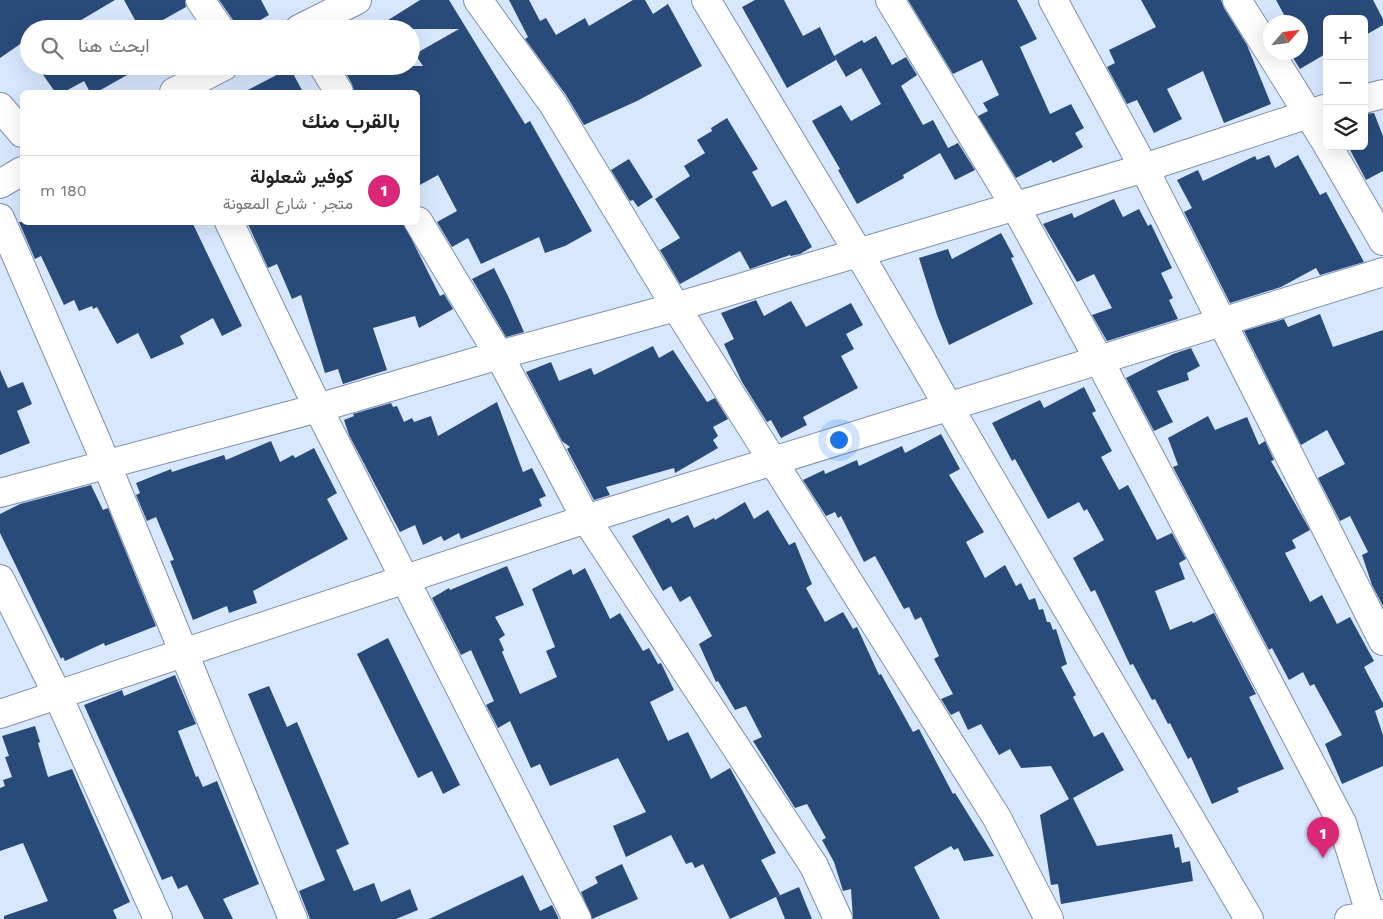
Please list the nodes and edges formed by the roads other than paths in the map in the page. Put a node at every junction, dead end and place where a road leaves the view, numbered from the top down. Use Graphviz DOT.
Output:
graph roads {
  1 [pos="200,0"];
  2 [pos="357,0"];
  3 [pos="478,0"];
  4 [pos="706,0"];
  5 [pos="890,0"];
  6 [pos="1053,0"];
  7 [pos="1237,0"];
  8 [pos="214,20"];
  9 [pos="318,20"];
  10 [pos="207,75"];
  11 [pos="329,75"];
  12 [pos="178,90"];
  13 [pos="338,90"];
  14 [pos="1383,94"];
  15 [pos="1368,98"];
  16 [pos="0,107"];
  17 [pos="1318,110"];
  18 [pos="1323,129"];
  19 [pos="20,131"];
  20 [pos="1330,150"];
  21 [pos="1144,168"];
  22 [pos="20,172"];
  23 [pos="0,184"];
  24 [pos="1015,206"];
  25 [pos="0,218"];
  26 [pos="420,224"];
  27 [pos="230,225"];
  28 [pos="1383,242"];
  29 [pos="858,252"];
  30 [pos="1383,272"];
  31 [pos="676,307"];
  32 [pos="1222,321"];
  33 [pos="499,354"];
  34 [pos="1099,360"];
  35 [pos="318,408"];
  36 [pos="948,408"];
  37 [pos="775,462"];
  38 [pos="106,463"];
  39 [pos="0,493"];
  40 [pos="586,519"];
  41 [pos="0,579"];
  42 [pos="404,580"];
  43 [pos="1383,641"];
  44 [pos="184,654"];
  45 [pos="58,696"];
  46 [pos="0,714"];
  47 [pos="1368,916"];
  48 [pos="158,919"];
  49 [pos="293,919"];
  50 [pos="578,919"];
  51 [pos="838,919"];
  52 [pos="1049,919"];
  53 [pos="1249,919"];
  1 -- 8 [label="street"];
  2 -- 9 [label="street"];
  3 -- 31 [label="street"];
  4 -- 29 [label="street"];
  5 -- 24 [label="street"];
  6 -- 21 [label="street"];
  7 -- 17 [label="street"];
  10 -- 12 [label="street"];
  11 -- 13 [label="street"];
  14 -- 15 [label="street"];
  16 -- 19 [label="street"];
  17 -- 18 [label="street"];
  17 -- 21 [label="street"];
  20 -- 28 [label="street"];
  21 -- 24 [label="street"];
  21 -- 32 [label="street"];
  22 -- 23 [label="street"];
  24 -- 29 [label="street"];
  24 -- 34 [label="street"];
  25 -- 38 [label="street"];
  26 -- 33 [label="street"];
  27 -- 35 [label="street"];
  29 -- 31 [label="street"];
  29 -- 36 [label="street"];
  30 -- 32 [label="street"];
  31 -- 33 [label="street"];
  31 -- 37 [label="street"];
  32 -- 34 [label="street"];
  32 -- 43 [label="street"];
  33 -- 35 [label="street"];
  33 -- 40 [label="street"];
  34 -- 36 [label="street"];
  34 -- 47 [label="street"];
  35 -- 38 [label="street"];
  35 -- 42 [label="street"];
  36 -- 37 [label="street"];
  36 -- 53 [label="street"];
  37 -- 40 [label="street"];
  37 -- 52 [label="street"];
  38 -- 39 [label="street"];
  38 -- 44 [label="street"];
  40 -- 42 [label="street"];
  40 -- 51 [label="street"];
  41 -- 45 [label="street"];
  42 -- 44 [label="street"];
  42 -- 50 [label="street"];
  44 -- 45 [label="street"];
  44 -- 49 [label="street"];
  45 -- 46 [label="street"];
  45 -- 48 [label="street"];
}
